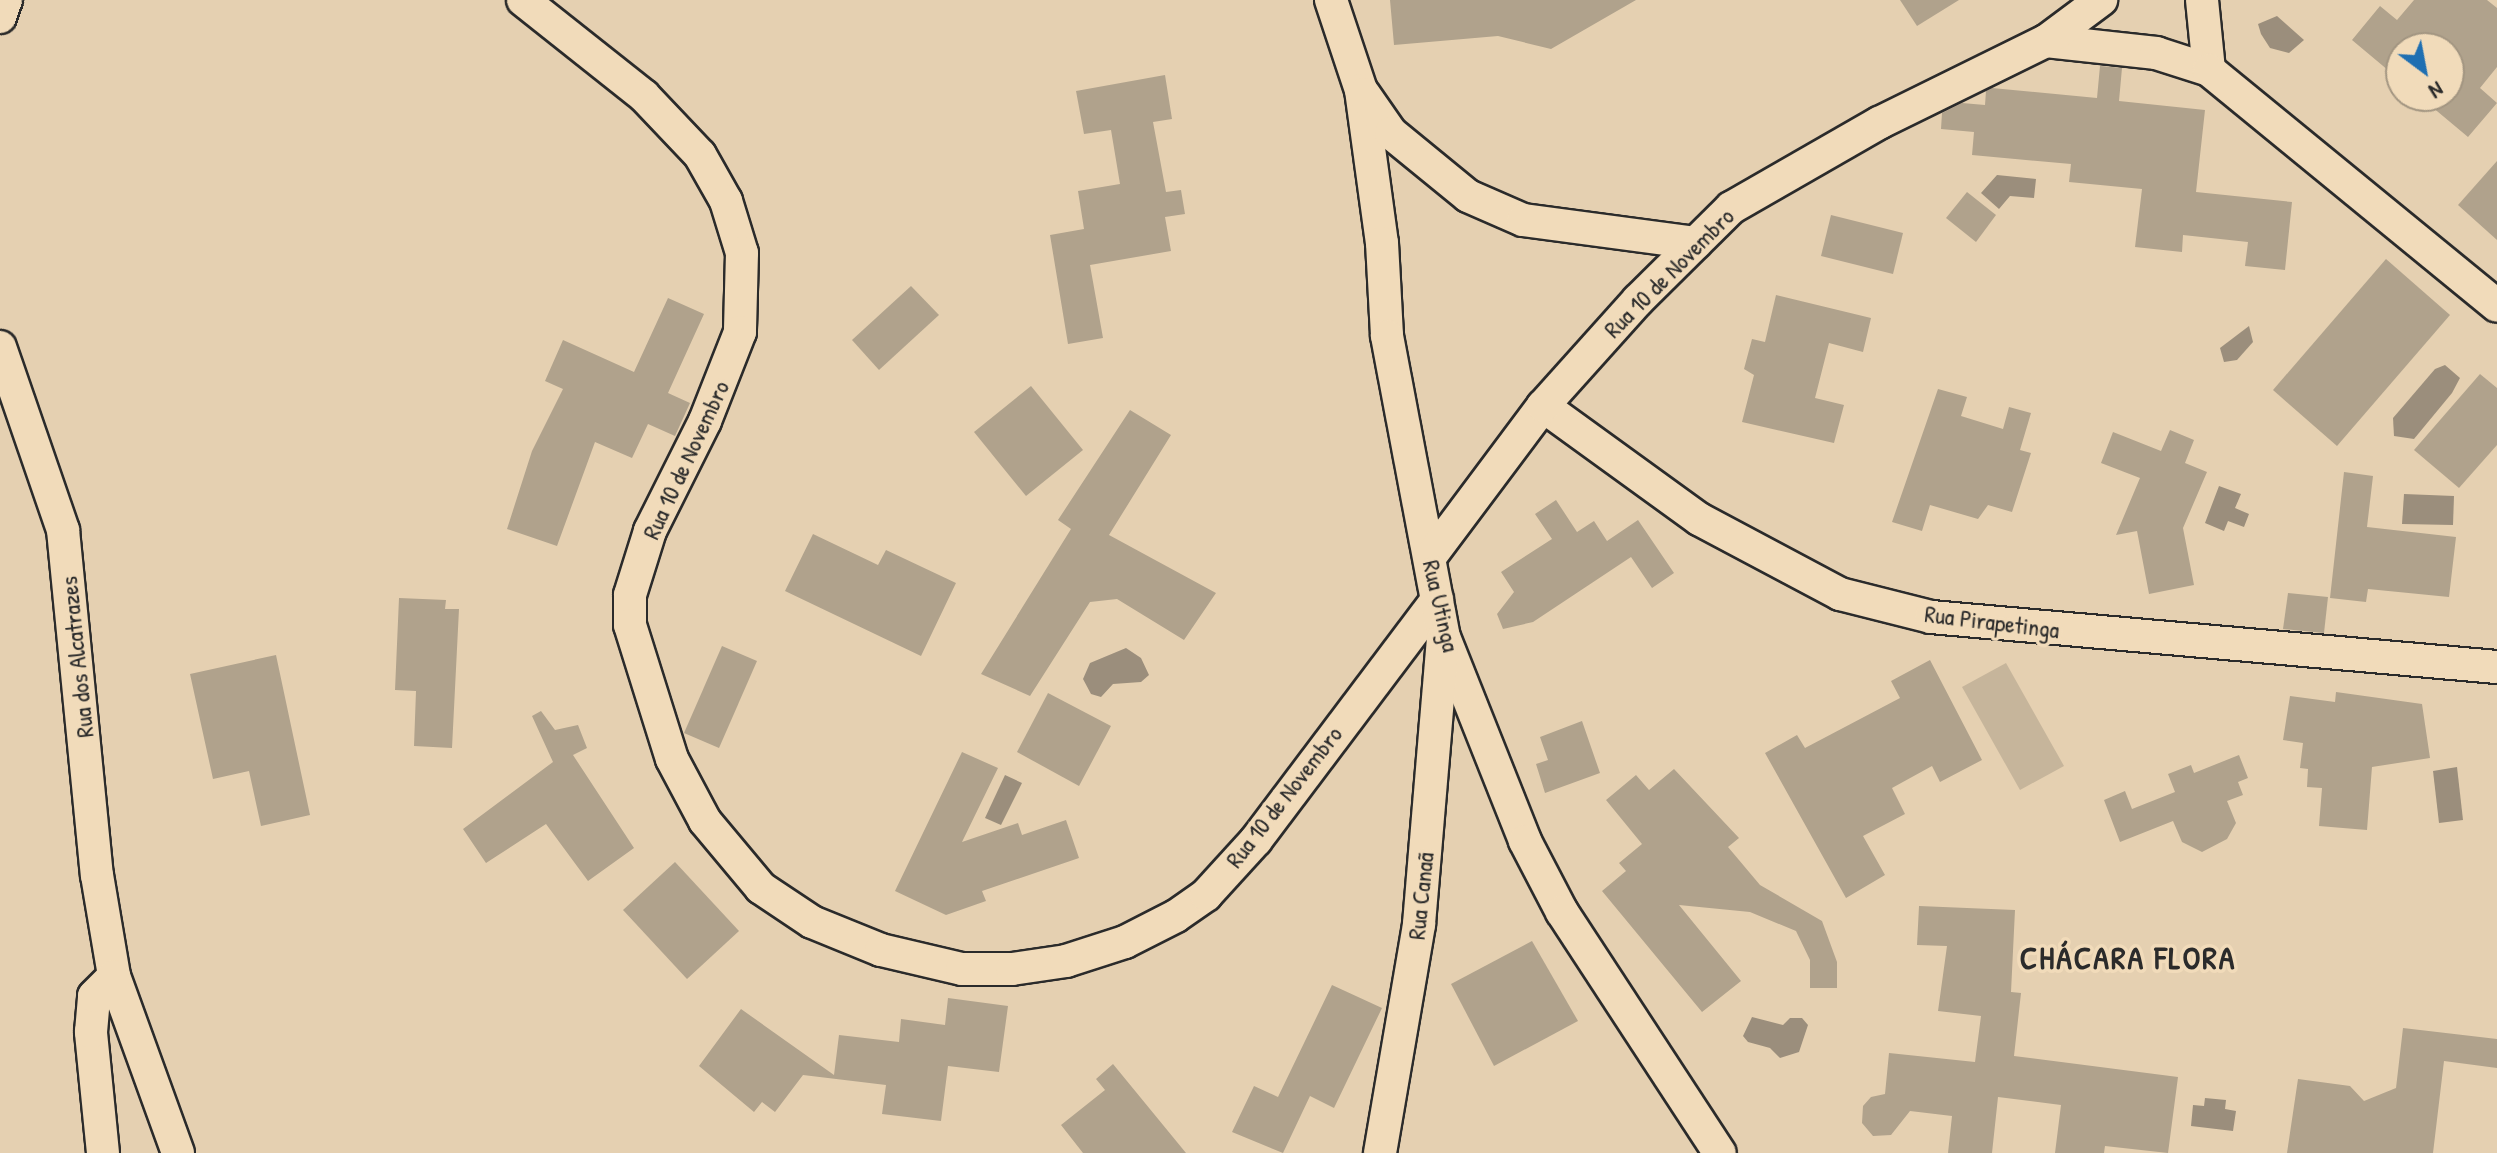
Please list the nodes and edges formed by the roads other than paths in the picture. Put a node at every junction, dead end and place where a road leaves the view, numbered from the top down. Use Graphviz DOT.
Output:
graph roads {
  1 [pos="6,0"];
  2 [pos="523,0"];
  3 [pos="1331,0"];
  4 [pos="2101,0"];
  5 [pos="2202,0"];
  6 [pos="0,17"];
  7 [pos="2046,41"];
  8 [pos="2209,70"];
  9 [pos="1361,90"];
  10 [pos="1695,243"];
  11 [pos="2497,306"];
  12 [pos="0,347"];
  13 [pos="1543,406"];
  14 [pos="1430,557"];
  15 [pos="1437,600"];
  16 [pos="1444,637"];
  17 [pos="2497,667"];
  18 [pos="114,976"];
  19 [pos="103,1153"];
  20 [pos="178,1153"];
  21 [pos="1380,1153"];
  22 [pos="1720,1153"];
  1 -- 6 [label="street"];
  2 -- 15 [label="street, Rua 10 de Novembro"];
  3 -- 9 [label="street, Rua Utinga"];
  4 -- 7 [label="street, Rua 10 de Novembro"];
  5 -- 8 [label="street"];
  7 -- 8 [label="street"];
  7 -- 10 [label="street, Rua 10 de Novembro"];
  8 -- 11 [label="street"];
  9 -- 10 [label="street"];
  9 -- 14 [label="street, Rua Utinga"];
  10 -- 13 [label="street, Rua 10 de Novembro"];
  12 -- 18 [label="street, Rua dos Alcatrazes"];
  13 -- 14 [label="street, Rua 10 de Novembro"];
  13 -- 17 [label="street, Rua Pirapetinga"];
  14 -- 15 [label="street, Rua Utinga"];
  15 -- 16 [label="street, Rua Utinga"];
  16 -- 21 [label="street, Rua Canaã"];
  16 -- 22 [label="street, Rua Utinga"];
  18 -- 19 [label="street"];
  18 -- 20 [label="street, Rua dos Alcatrazes"];
}
